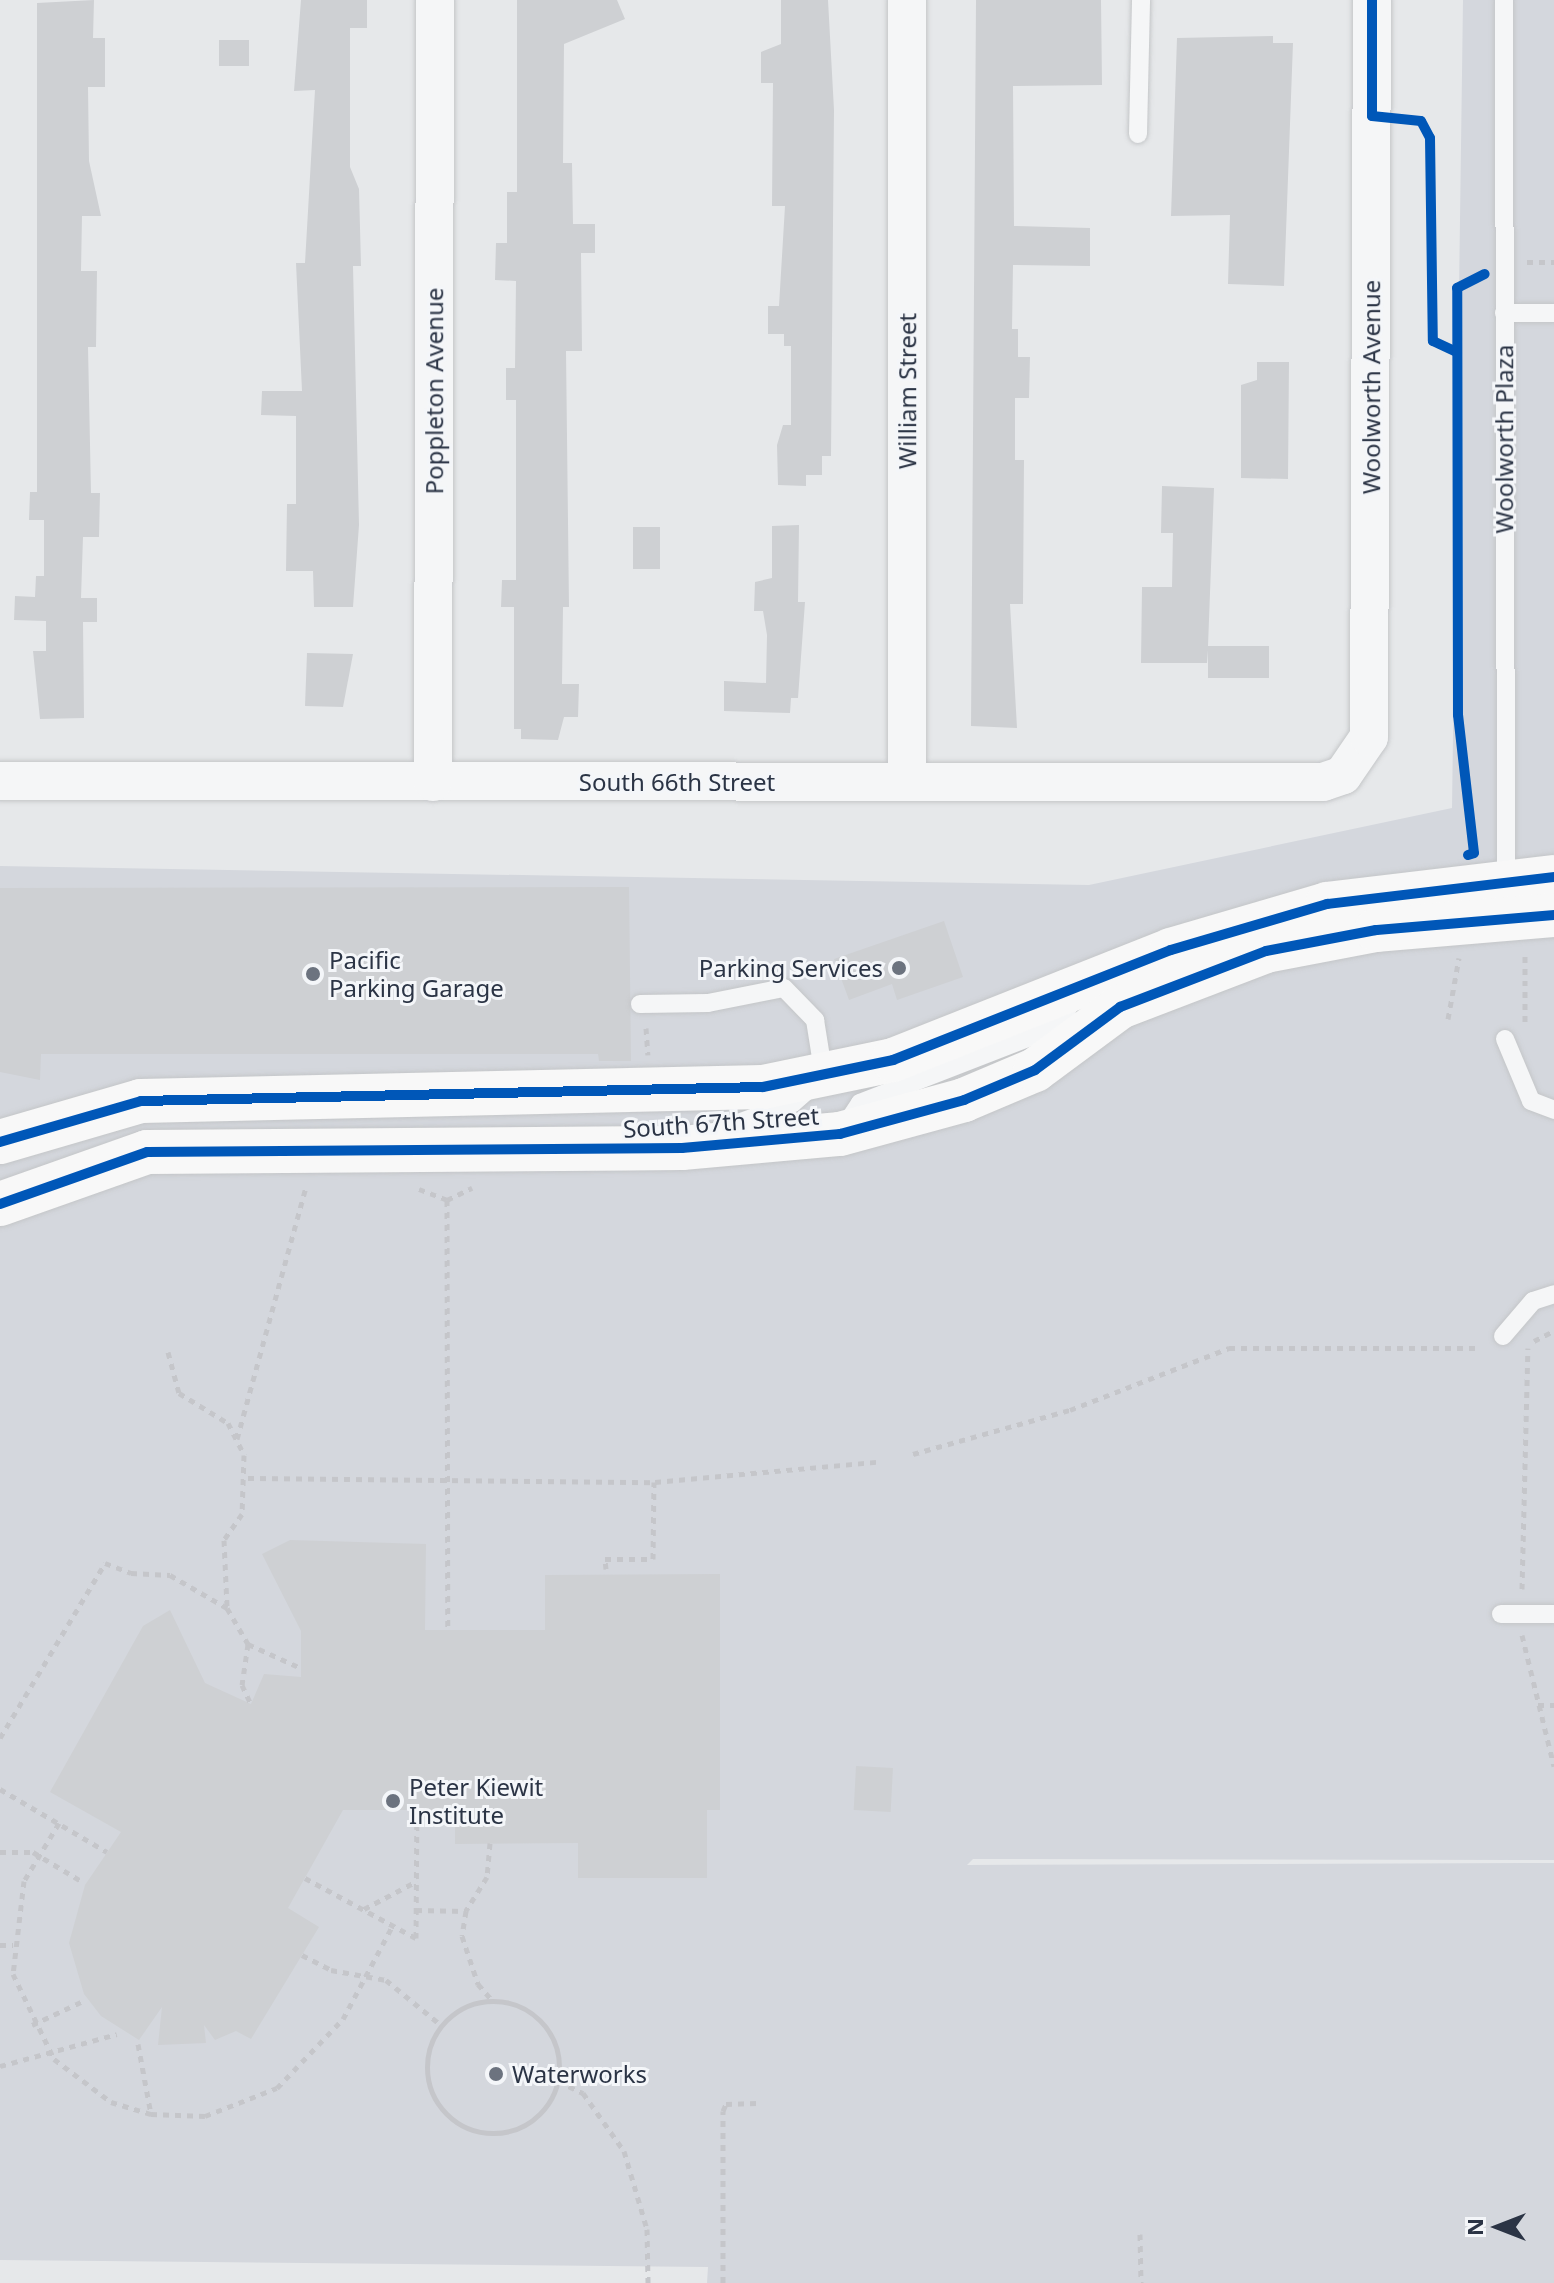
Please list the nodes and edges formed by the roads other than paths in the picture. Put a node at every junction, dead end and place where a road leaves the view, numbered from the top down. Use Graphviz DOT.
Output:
graph roads {
  1 [pos="435,0"];
  2 [pos="907,0"];
  3 [pos="1141,0"];
  4 [pos="1372,0"];
  5 [pos="1504,0"];
  6 [pos="1138,134"];
  7 [pos="1504,313"];
  8 [pos="1554,313"];
  9 [pos="1350,769"];
  10 [pos="0,781"];
  11 [pos="433,782"];
  12 [pos="907,782"];
  13 [pos="1554,877"];
  14 [pos="1506,879"];
  15 [pos="1541,928"];
  16 [pos="1078,990"];
  17 [pos="640,1004"];
  18 [pos="1505,1039"];
  19 [pos="824,1076"];
  20 [pos="213,1098"];
  21 [pos="1554,1110"];
  22 [pos="840,1134"];
  23 [pos="0,1142"];
  24 [pos="422,1150"];
  25 [pos="2,1203"];
  26 [pos="1554,1294"];
  27 [pos="1503,1336"];
  28 [pos="1501,1614"];
  29 [pos="1554,1614"];
  1 -- 11 [label="street, Poppleton Avenue"];
  2 -- 12 [label="street, William Street"];
  3 -- 6 [label="lane"];
  4 -- 9 [label="street, Woolworth Avenue"];
  5 -- 7 [label="lane, Woolworth Plaza"];
  7 -- 8 [label="lane"];
  7 -- 14 [label="lane, Woolworth Plaza"];
  9 -- 12 [label="street, South 66th Street"];
  10 -- 11 [label="street, South 66th Street"];
  11 -- 12 [label="street, South 66th Street"];
  13 -- 14 [label="main road, South 67th Street"];
  14 -- 16 [label="main road, South 67th Street"];
  15 -- 22 [label="main road, South 67th Street"];
  16 -- 19 [label="main road, South 67th Street"];
  16 -- 22 [label="lane"];
  17 -- 19 [label="lane"];
  18 -- 21 [label="lane"];
  19 -- 20 [label="main road, South 67th Street"];
  19 -- 24 [label="lane"];
  20 -- 23 [label="main road, South 67th Street"];
  20 -- 25 [label="main road"];
  22 -- 24 [label="main road, South 67th Street"];
  24 -- 25 [label="main road, South 67th Street"];
  26 -- 27 [label="lane"];
  28 -- 29 [label="lane"];
}
